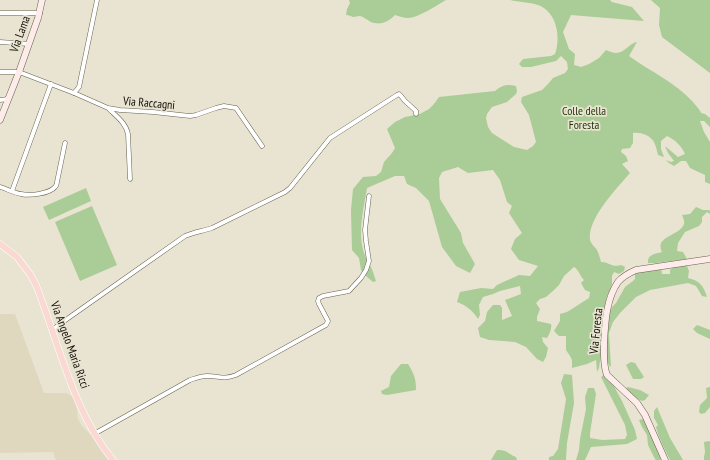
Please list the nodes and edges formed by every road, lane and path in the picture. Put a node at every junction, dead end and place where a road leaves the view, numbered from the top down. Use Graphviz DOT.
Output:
graph roads {
  1 [pos="42,0"];
  2 [pos="97,0"];
  3 [pos="0,13"];
  4 [pos="40,13"];
  5 [pos="0,42"];
  6 [pos="29,44"];
  7 [pos="0,72"];
  8 [pos="19,72"];
  9 [pos="51,84"];
  10 [pos="74,93"];
  11 [pos="8,99"];
  12 [pos="0,100"];
  13 [pos="108,108"];
  14 [pos="416,114"];
  15 [pos="0,120"];
  16 [pos="65,142"];
  17 [pos="262,146"];
  18 [pos="130,179"];
  19 [pos="0,187"];
  20 [pos="12,191"];
  21 [pos="369,196"];
  22 [pos="0,244"];
  23 [pos="710,259"];
  24 [pos="52,330"];
  25 [pos="94,434"];
  26 [pos="113,460"];
  27 [pos="665,460"];
  1 -- 4 [label="main road, Via Lama"];
  2 -- 10 [label="street"];
  3 -- 4 [label="street"];
  4 -- 6 [label="main road, Via Lama"];
  5 -- 6 [label="street"];
  6 -- 8 [label="main road, Via Lama"];
  7 -- 8 [label="street"];
  8 -- 9 [label="street, Via Raccagni"];
  8 -- 11 [label="main road, Via Lama"];
  9 -- 10 [label="street, Via Raccagni"];
  9 -- 20 [label="street"];
  10 -- 13 [label="street, Via Raccagni"];
  11 -- 12 [label="street"];
  11 -- 15 [label="main road, Via Lama"];
  13 -- 17 [label="street, Via Raccagni"];
  13 -- 18 [label="street"];
  14 -- 24 [label="street"];
  16 -- 20 [label="street"];
  19 -- 20 [label="street"];
  21 -- 25 [label="street"];
  22 -- 24 [label="main road, Via Angelo Maria Ricci"];
  23 -- 27 [label="main road, Via Foresta"];
  24 -- 25 [label="main road, Via Angelo Maria Ricci"];
  25 -- 26 [label="main road, Via Angelo Maria Ricci"];
}
